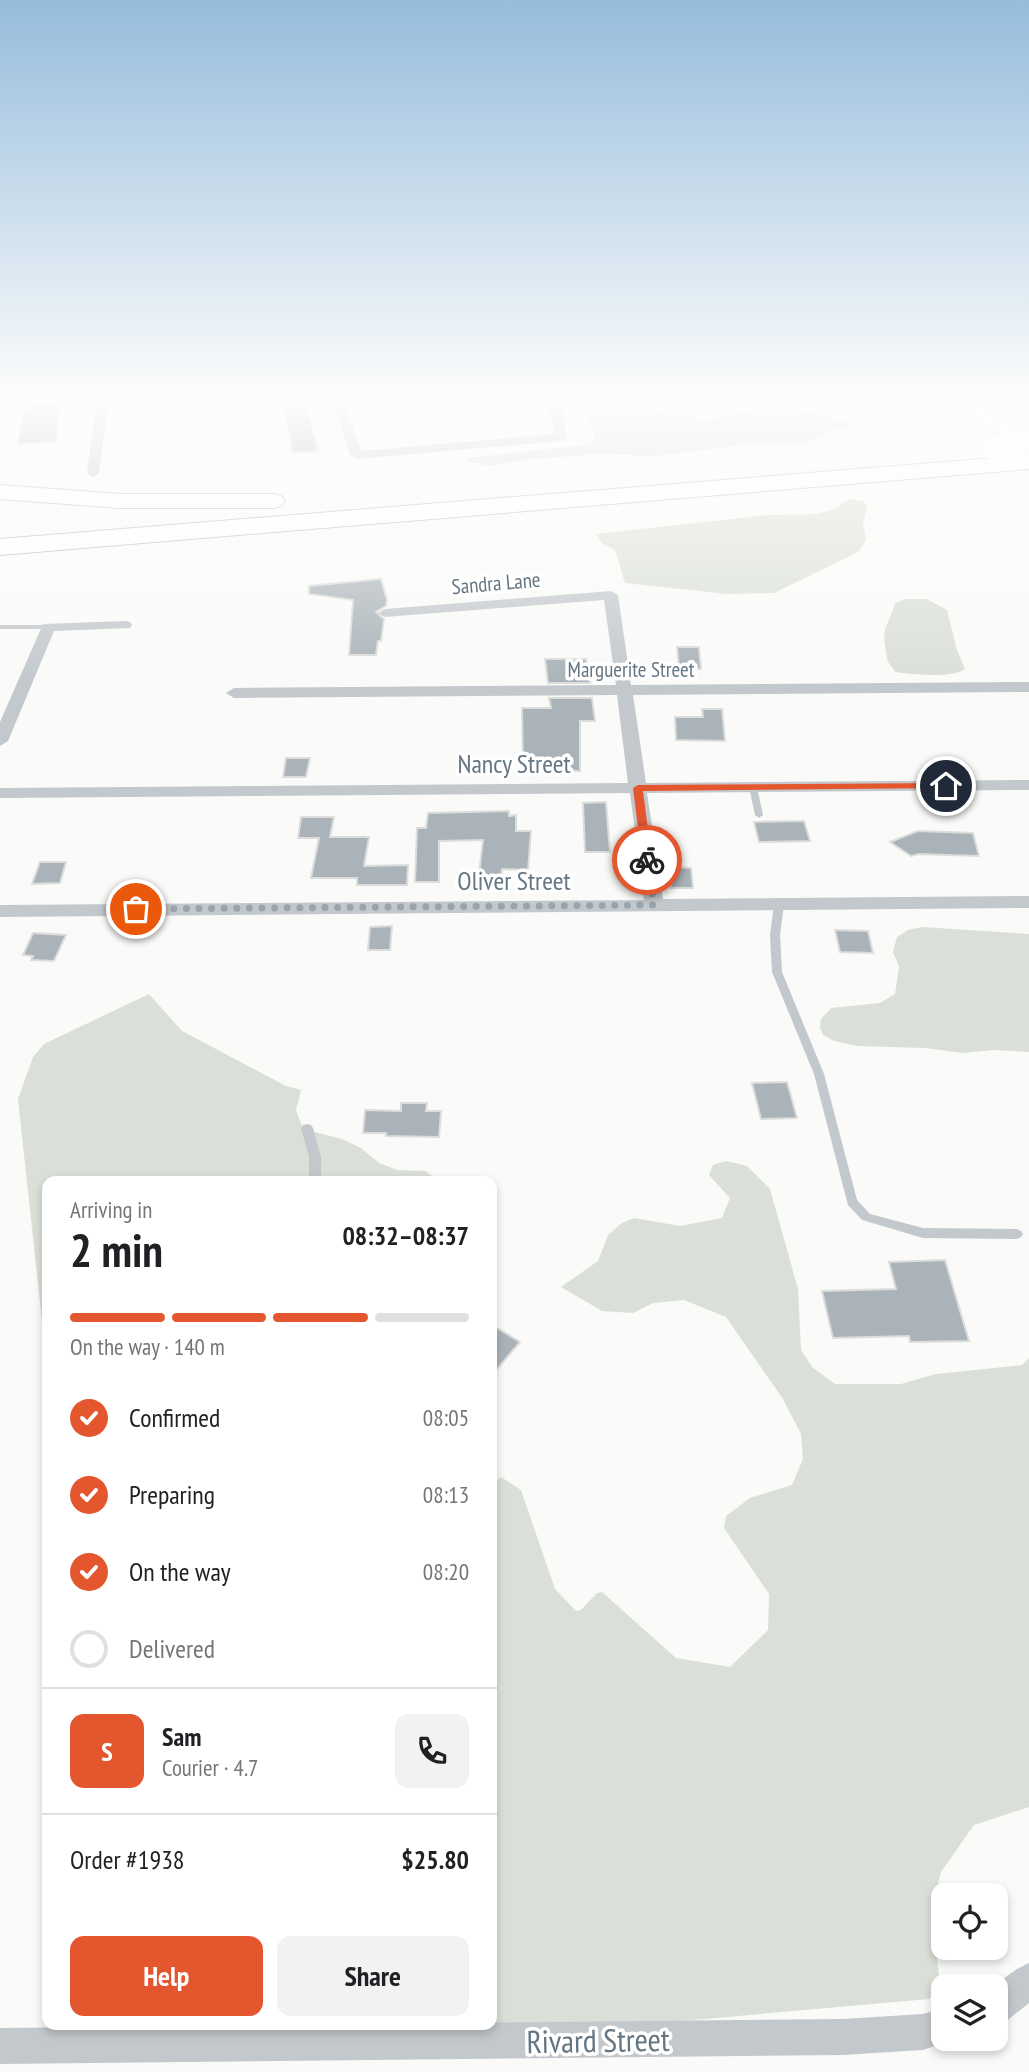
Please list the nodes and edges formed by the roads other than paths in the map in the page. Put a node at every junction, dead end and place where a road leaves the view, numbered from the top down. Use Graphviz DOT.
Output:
graph roads {
  1 [pos="9,493"];
  2 [pos="427,493"];
  3 [pos="608,493"];
  4 [pos="349,499"];
  5 [pos="0,525"];
  6 [pos="204,530"];
  7 [pos="0,547"];
  8 [pos="0,556"];
  9 [pos="384,613"];
  10 [pos="125,625"];
  11 [pos="0,627"];
  12 [pos="48,627"];
  13 [pos="1029,687"];
  14 [pos="624,690"];
  15 [pos="233,693"];
  16 [pos="0,741"];
  17 [pos="1029,785"];
  18 [pos="638,788"];
  19 [pos="753,788"];
  20 [pos="0,793"];
  21 [pos="759,815"];
  22 [pos="1029,902"];
  23 [pos="779,904"];
  24 [pos="654,905"];
  25 [pos="0,911"];
  26 [pos="307,1128"];
  27 [pos="315,1176"];
  28 [pos="1017,1234"];
  29 [pos="1029,1981"];
  30 [pos="1008,1997"];
  31 [pos="931,2030"];
  32 [pos="307,2034"];
  33 [pos="0,2046"];
  1 -- 4 [label="highway"];
  2 -- 4 [label="highway, bridge"];
  3 -- 6 [label="highway"];
  4 -- 5 [label="highway"];
  6 -- 7 [label="highway"];
  6 -- 8 [label="highway"];
  9 -- 14 [label="street, Sandra Lane"];
  10 -- 12 [label="street"];
  11 -- 12 [label="lane"];
  12 -- 16 [label="street"];
  13 -- 14 [label="street, Marguerite Street"];
  14 -- 15 [label="street, Marguerite Street"];
  14 -- 18 [label="street"];
  17 -- 19 [label="street, Nancy Street"];
  18 -- 19 [label="street, Nancy Street"];
  18 -- 20 [label="street, Nancy Street"];
  18 -- 24 [label="street"];
  19 -- 21 [label="lane"];
  22 -- 23 [label="street, Oliver Street"];
  23 -- 24 [label="street, Oliver Street"];
  23 -- 28 [label="lane"];
  24 -- 25 [label="street, Oliver Street"];
  26 -- 27 [label="lane"];
  29 -- 30 [label="street"];
  31 -- 32 [label="street, Rivard Street"];
  32 -- 33 [label="street, Rivard Street"];
}
